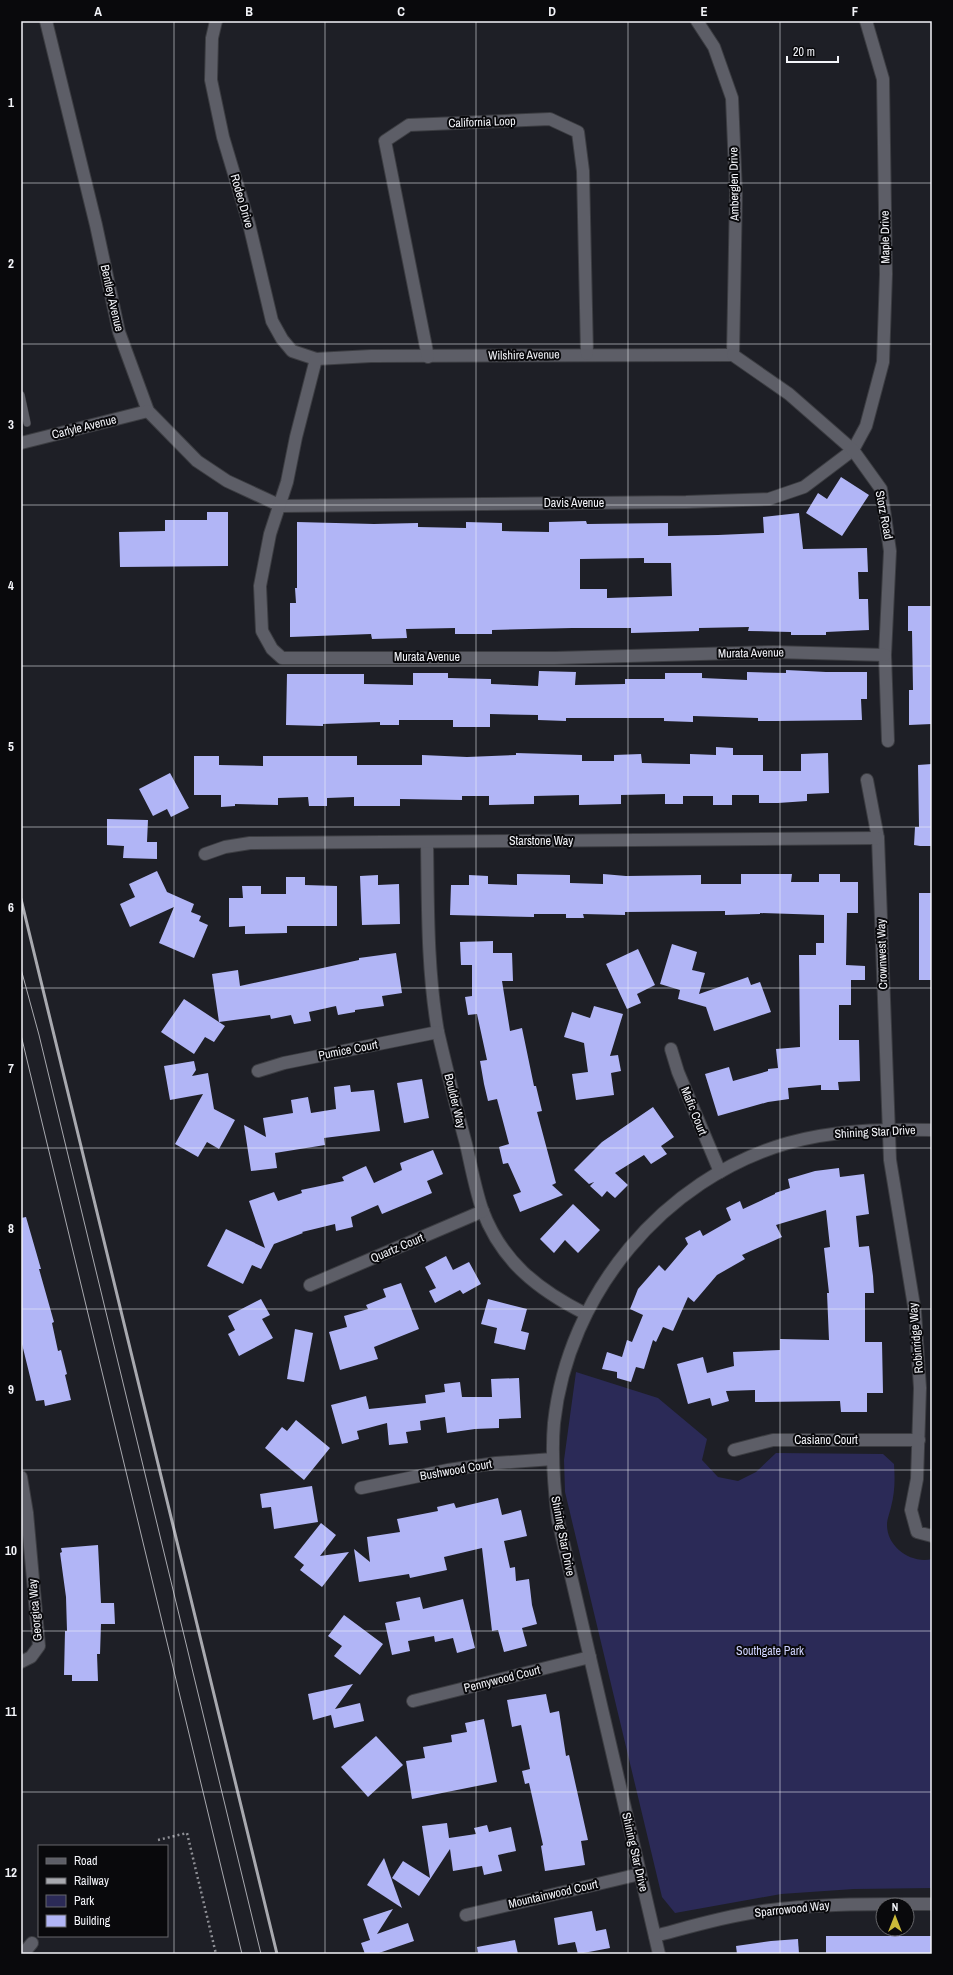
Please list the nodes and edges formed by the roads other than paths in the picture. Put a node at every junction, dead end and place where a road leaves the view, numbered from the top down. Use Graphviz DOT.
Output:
graph roads {
  1 [pos="46,21"];
  2 [pos="216,21"];
  3 [pos="697,21"];
  4 [pos="866,21"];
  5 [pos="587,354"];
  6 [pos="733,355"];
  7 [pos="428,357"];
  8 [pos="316,359"];
  9 [pos="21,395"];
  10 [pos="148,411"];
  11 [pos="27,423"];
  12 [pos="21,443"];
  13 [pos="852,450"];
  14 [pos="281,506"];
  15 [pos="884,655"];
  16 [pos="888,741"];
  17 [pos="867,780"];
  18 [pos="878,838"];
  19 [pos="428,842"];
  20 [pos="205,854"];
  21 [pos="438,1032"];
  22 [pos="671,1050"];
  23 [pos="258,1071"];
  24 [pos="889,1129"];
  25 [pos="932,1130"];
  26 [pos="720,1172"];
  27 [pos="483,1211"];
  28 [pos="310,1285"];
  29 [pos="586,1314"];
  30 [pos="919,1440"];
  31 [pos="734,1450"];
  32 [pos="552,1459"];
  33 [pos="21,1477"];
  34 [pos="361,1488"];
  35 [pos="932,1536"];
  36 [pos="590,1657"];
  37 [pos="21,1662"];
  38 [pos="414,1701"];
  39 [pos="640,1874"];
  40 [pos="932,1904"];
  41 [pos="466,1915"];
  42 [pos="655,1936"];
  43 [pos="23,1954"];
  44 [pos="36,1954"];
  45 [pos="660,1954"];
  1 -- 10 [label="street, Bentley Avenue"];
  2 -- 8 [label="street, Rodeo Drive"];
  3 -- 6 [label="street, Amberglen Drive"];
  4 -- 13 [label="street, Maple Drive"];
  5 -- 6 [label="street, Wilshire Avenue"];
  5 -- 7 [label="street, Wilshire Avenue"];
  5 -- 7 [label="street, California Loop"];
  6 -- 13 [label="street, Storz Road"];
  7 -- 8 [label="street, Wilshire Avenue"];
  8 -- 14 [label="street, Murata Avenue"];
  9 -- 11 [label="lane"];
  10 -- 12 [label="street, Carlyle Avenue"];
  10 -- 14 [label="street, Bentley Avenue"];
  13 -- 14 [label="street, Davis Avenue"];
  13 -- 15 [label="street, Storz Road"];
  14 -- 15 [label="street, Murata Avenue"];
  15 -- 16 [label="street, Storz Road"];
  17 -- 18 [label="street, Crownwest Way"];
  18 -- 19 [label="street, Starstone Way"];
  18 -- 24 [label="street, Crownwest Way"];
  19 -- 20 [label="street, Starstone Way"];
  19 -- 21 [label="street, Boulder Way"];
  21 -- 23 [label="street, Pumice Court"];
  21 -- 27 [label="street, Boulder Way"];
  22 -- 26 [label="street, Mafic Court"];
  24 -- 25 [label="street, Shining Star Drive"];
  24 -- 26 [label="street, Shining Star Drive"];
  24 -- 30 [label="street, Robinridge Way"];
  26 -- 29 [label="street, Shining Star Drive"];
  27 -- 28 [label="street, Quartz Court"];
  27 -- 29 [label="street, Boulder Way"];
  29 -- 32 [label="street, Shining Star Drive"];
  30 -- 31 [label="street, Casiano Court"];
  30 -- 35 [label="street, Robinridge Way"];
  32 -- 34 [label="street, Bushwood Court"];
  32 -- 36 [label="street, Shining Star Drive"];
  33 -- 37 [label="street, Georgica Way"];
  36 -- 38 [label="street, Pennywood Court"];
  36 -- 39 [label="street, Shining Star Drive"];
  39 -- 41 [label="street, Mountainwood Court"];
  39 -- 42 [label="street, Shining Star Drive"];
  40 -- 42 [label="street, Sparrowood Way"];
  42 -- 45 [label="street, Shining Star Drive"];
  43 -- 44 [label="street"];
}
